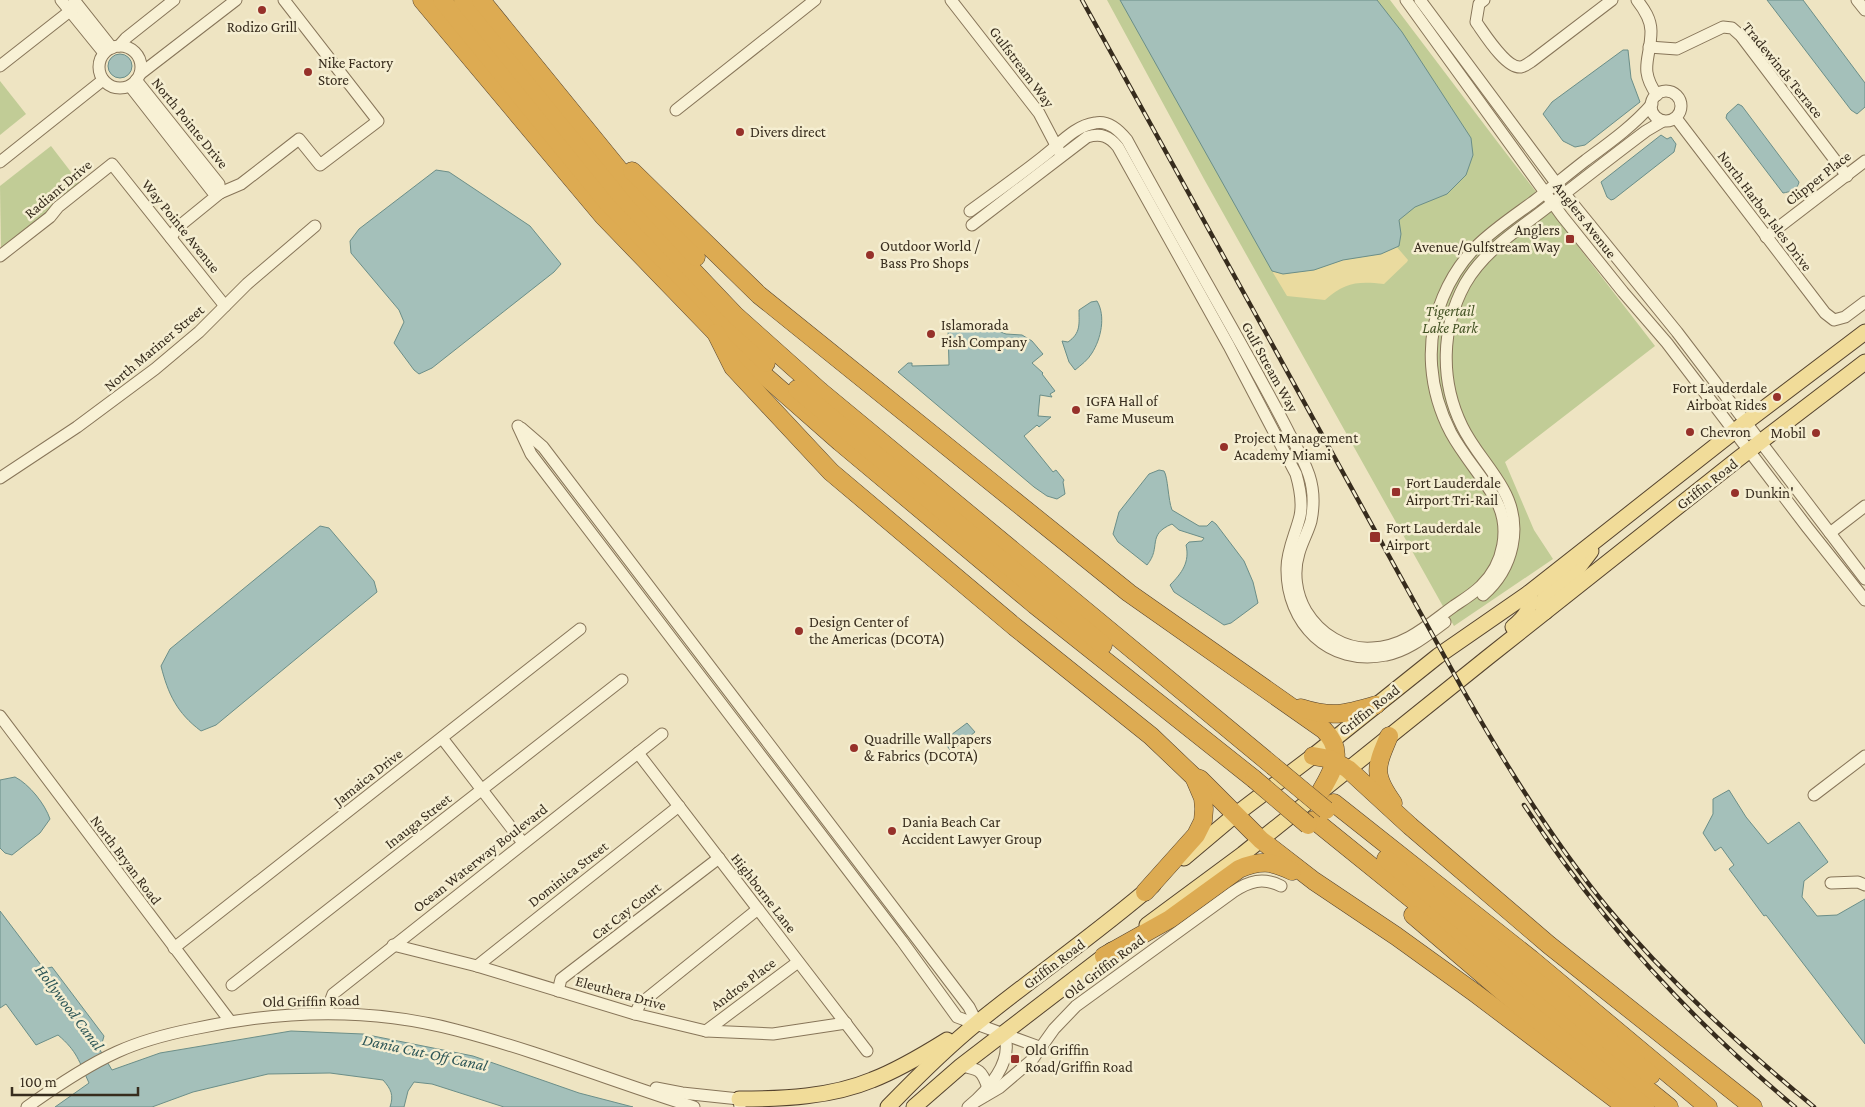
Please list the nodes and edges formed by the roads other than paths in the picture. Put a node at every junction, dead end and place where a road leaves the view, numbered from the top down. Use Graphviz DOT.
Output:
graph roads {
  1 [pos="62,0"];
  2 [pos="174,0"];
  3 [pos="236,0"];
  4 [pos="284,0"];
  5 [pos="422,0"];
  6 [pos="442,0"];
  7 [pos="463,0"];
  8 [pos="481,0"];
  9 [pos="815,0"];
  10 [pos="951,0"];
  11 [pos="1406,0"];
  12 [pos="1420,0"];
  13 [pos="1484,0"];
  14 [pos="1612,0"];
  15 [pos="1637,0"];
  16 [pos="1857,0"];
  17 [pos="72,5"];
  18 [pos="1865,10"];
  19 [pos="1649,47"];
  20 [pos="111,49"];
  21 [pos="0,66"];
  22 [pos="103,80"];
  23 [pos="136,80"];
  24 [pos="1654,100"];
  25 [pos="676,110"];
  26 [pos="578,118"];
  27 [pos="1676,118"];
  28 [pos="1664,121"];
  29 [pos="1631,123"];
  30 [pos="1640,135"];
  31 [pos="1610,142"];
  32 [pos="1059,152"];
  33 [pos="1617,152"];
  34 [pos="0,162"];
  35 [pos="1864,163"];
  36 [pos="112,164"];
  37 [pos="1847,176"];
  38 [pos="1556,183"];
  39 [pos="1544,193"];
  40 [pos="1564,193"];
  41 [pos="220,194"];
  42 [pos="1552,203"];
  43 [pos="970,211"];
  44 [pos="972,225"];
  45 [pos="315,226"];
  46 [pos="1766,237"];
  47 [pos="171,238"];
  48 [pos="0,256"];
  49 [pos="1865,302"];
  50 [pos="226,306"];
  51 [pos="1865,332"];
  52 [pos="716,333"];
  53 [pos="1865,362"];
  54 [pos="1740,426"];
  55 [pos="1761,441"];
  56 [pos="1748,451"];
  57 [pos="0,478"];
  58 [pos="1865,506"];
  59 [pos="1830,532"];
  60 [pos="1604,534"];
  61 [pos="1865,579"];
  62 [pos="1529,593"];
  63 [pos="1865,600"];
  64 [pos="1545,612"];
  65 [pos="580,629"];
  66 [pos="1487,658"];
  67 [pos="622,680"];
  68 [pos="1289,704"];
  69 [pos="1376,705"];
  70 [pos="0,716"];
  71 [pos="662,734"];
  72 [pos="1389,736"];
  73 [pos="442,738"];
  74 [pos="1333,739"];
  75 [pos="638,753"];
  76 [pos="1312,756"];
  77 [pos="1865,756"];
  78 [pos="1342,765"];
  79 [pos="1267,770"];
  80 [pos="1194,777"];
  81 [pos="482,790"];
  82 [pos="1814,796"];
  83 [pos="679,806"];
  84 [pos="1321,810"];
  85 [pos="1236,815"];
  86 [pos="1410,826"];
  87 [pos="1260,840"];
  88 [pos="522,843"];
  89 [pos="719,858"];
  90 [pos="1303,873"];
  91 [pos="1831,883"];
  92 [pos="1865,885"];
  93 [pos="1281,886"];
  94 [pos="1145,892"];
  95 [pos="758,909"];
  96 [pos="393,945"];
  97 [pos="174,948"];
  98 [pos="1104,956"];
  99 [pos="798,962"];
  100 [pos="476,966"];
  101 [pos="232,985"];
  102 [pos="558,991"];
  103 [pos="326,1013"];
  104 [pos="636,1014"];
  105 [pos="230,1021"];
  106 [pos="846,1023"];
  107 [pos="976,1023"];
  108 [pos="706,1031"];
  109 [pos="1003,1033"];
  110 [pos="1042,1048"];
  111 [pos="867,1051"];
  112 [pos="960,1066"];
  113 [pos="608,1078"];
  114 [pos="988,1088"];
  115 [pos="739,1103"];
  116 [pos="972,1104"];
  117 [pos="27,1107"];
  118 [pos="694,1107"];
  119 [pos="888,1107"];
  120 [pos="914,1107"];
  121 [pos="1626,1107"];
  122 [pos="1645,1107"];
  123 [pos="1669,1107"];
  124 [pos="1690,1107"];
  125 [pos="1708,1107"];
  126 [pos="1753,1107"];
  1 -- 17 [label="street"];
  2 -- 20 [label="street"];
  3 -- 23 [label="street"];
  4 -- 41 [label="street"];
  5 -- 52 [label="highway"];
  6 -- 79 [label="highway"];
  7 -- 79 [label="highway"];
  8 -- 26 [label="highway"];
  9 -- 25 [label="street"];
  10 -- 32 [label="street, Gulfstream Way"];
  11 -- 39 [label="street, Anglers Avenue"];
  12 -- 38 [label="street, Anglers Avenue"];
  13 -- 14 [label="street"];
  15 -- 19 [label="street"];
  16 -- 18 [label="street"];
  17 -- 20 [label="street"];
  17 -- 21 [label="street"];
  19 -- 24 [label="street"];
  19 -- 37 [label="street, Tradewinds Terrace"];
  20 -- 22 [label="street"];
  20 -- 23 [label="street"];
  22 -- 23 [label="street"];
  22 -- 34 [label="street"];
  23 -- 41 [label="street, North Pointe Drive"];
  24 -- 27 [label="street"];
  24 -- 28 [label="street"];
  24 -- 29 [label="street, Gulf Stream Way"];
  26 -- 68 [label="highway"];
  26 -- 79 [label="highway"];
  27 -- 28 [label="street"];
  27 -- 46 [label="street, North Harbor Isles Drive"];
  28 -- 30 [label="street, Gulf Stream Way"];
  29 -- 30 [label="street"];
  29 -- 31 [label="street, Gulf Stream Way"];
  30 -- 33 [label="street, Gulf Stream Way"];
  31 -- 33 [label="street"];
  31 -- 38 [label="street, Gulf Stream Way"];
  32 -- 39 [label="street, Gulf Stream Way"];
  32 -- 42 [label="street, Gulf Stream Way"];
  32 -- 43 [label="street, Gulf Stream Way"];
  32 -- 44 [label="street, Gulf Stream Way"];
  33 -- 40 [label="street, Gulf Stream Way"];
  35 -- 37 [label="street, Clipper Place"];
  36 -- 47 [label="street, Way Pointe Avenue"];
  36 -- 48 [label="street, Radiant Drive"];
  37 -- 46 [label="street, Clipper Place"];
  38 -- 39 [label="street, Gulf Stream Way"];
  38 -- 40 [label="street, Anglers Avenue"];
  39 -- 42 [label="street, Anglers Avenue"];
  40 -- 42 [label="street, Gulf Stream Way"];
  40 -- 54 [label="street, Anglers Avenue"];
  41 -- 47 [label="street"];
  42 -- 54 [label="street, Anglers Avenue"];
  45 -- 50 [label="street, North Mariner Street"];
  46 -- 49 [label="street, North Harbor Isles Drive"];
  47 -- 50 [label="street, Way Pointe Avenue"];
  50 -- 57 [label="street, North Mariner Street"];
  51 -- 54 [label="main road, Griffin Road"];
  52 -- 79 [label="highway"];
  52 -- 80 [label="highway"];
  53 -- 55 [label="main road, Griffin Road"];
  54 -- 55 [label="street, Anglers Avenue"];
  54 -- 56 [label="street, Anglers Avenue"];
  54 -- 60 [label="main road, Griffin Road"];
  55 -- 56 [label="main road, Griffin Road"];
  55 -- 59 [label="street, Anglers Avenue"];
  56 -- 63 [label="street, Anglers Avenue"];
  56 -- 64 [label="main road, Griffin Road"];
  58 -- 59 [label="street"];
  59 -- 61 [label="street, Anglers Avenue"];
  60 -- 62 [label="main road, Griffin Road"];
  60 -- 64 [label="main road"];
  62 -- 66 [label="main road"];
  62 -- 69 [label="main road, Griffin Road"];
  64 -- 66 [label="main road, Griffin Road"];
  65 -- 73 [label="street, Jamaica Drive"];
  66 -- 72 [label="main road, Griffin Road"];
  67 -- 81 [label="street, Inauga Street"];
  68 -- 69 [label="highway"];
  68 -- 74 [label="highway"];
  69 -- 74 [label="main road, Griffin Road"];
  70 -- 97 [label="street, North Bryan Road"];
  71 -- 75 [label="street, Ocean Waterway Boulevard"];
  72 -- 78 [label="main road, Griffin Road"];
  72 -- 86 [label="highway"];
  73 -- 81 [label="street"];
  73 -- 97 [label="street, Jamaica Drive"];
  74 -- 76 [label="main road, Griffin Road"];
  74 -- 78 [label="highway"];
  75 -- 83 [label="street, Highborne Lane"];
  75 -- 88 [label="street, Ocean Waterway Boulevard"];
  76 -- 78 [label="highway"];
  76 -- 85 [label="main road, Griffin Road"];
  77 -- 82 [label="street"];
  78 -- 84 [label="highway"];
  78 -- 86 [label="highway"];
  79 -- 84 [label="highway"];
  79 -- 84 [label="highway, bridge"];
  80 -- 85 [label="highway"];
  80 -- 94 [label="highway"];
  81 -- 88 [label="street"];
  81 -- 101 [label="street, Inauga Street"];
  83 -- 89 [label="street, Highborne Lane"];
  83 -- 100 [label="street, Dominica Street"];
  84 -- 87 [label="main road, Griffin Road"];
  84 -- 122 [label="highway"];
  84 -- 123 [label="highway"];
  84 -- 124 [label="highway"];
  84 -- 125 [label="highway"];
  85 -- 87 [label="highway"];
  85 -- 94 [label="main road, Griffin Road"];
  86 -- 126 [label="highway"];
  87 -- 90 [label="highway"];
  87 -- 98 [label="main road, Griffin Road"];
  88 -- 96 [label="street, Ocean Waterway Boulevard"];
  89 -- 95 [label="street, Highborne Lane"];
  89 -- 102 [label="street, Cat Cay Court"];
  90 -- 98 [label="highway"];
  90 -- 121 [label="highway"];
  91 -- 92 [label="street"];
  93 -- 110 [label="street, Old Griffin Road"];
  94 -- 107 [label="main road, Griffin Road"];
  95 -- 99 [label="street, Highborne Lane"];
  95 -- 104 [label="street"];
  96 -- 100 [label="street, Eleuthera Drive"];
  96 -- 103 [label="street, Ocean Waterway Boulevard"];
  97 -- 105 [label="street, North Bryan Road"];
  98 -- 109 [label="main road, Griffin Road"];
  99 -- 106 [label="street, Highborne Lane"];
  99 -- 108 [label="street, Andros Place"];
  100 -- 102 [label="street, Eleuthera Drive"];
  102 -- 104 [label="street, Eleuthera Drive"];
  103 -- 105 [label="street, Old Griffin Road"];
  103 -- 113 [label="street, Old Griffin Road"];
  104 -- 108 [label="street, Eleuthera Drive"];
  105 -- 117 [label="street, Old Griffin Road"];
  106 -- 108 [label="street, Eleuthera Drive"];
  106 -- 111 [label="street, Highborne Lane"];
  107 -- 107 [label="street"];
  107 -- 109 [label="street"];
  107 -- 115 [label="main road"];
  107 -- 119 [label="main road, Griffin Road"];
  109 -- 110 [label="street"];
  109 -- 112 [label="main road, Griffin Road"];
  109 -- 114 [label="street"];
  110 -- 116 [label="street, Old Griffin Road"];
  112 -- 114 [label="street"];
  112 -- 120 [label="main road, Griffin Road"];
  113 -- 115 [label="street, Old Griffin Road"];
  113 -- 118 [label="street, Old Griffin Road"];
  114 -- 116 [label="street"];
}
